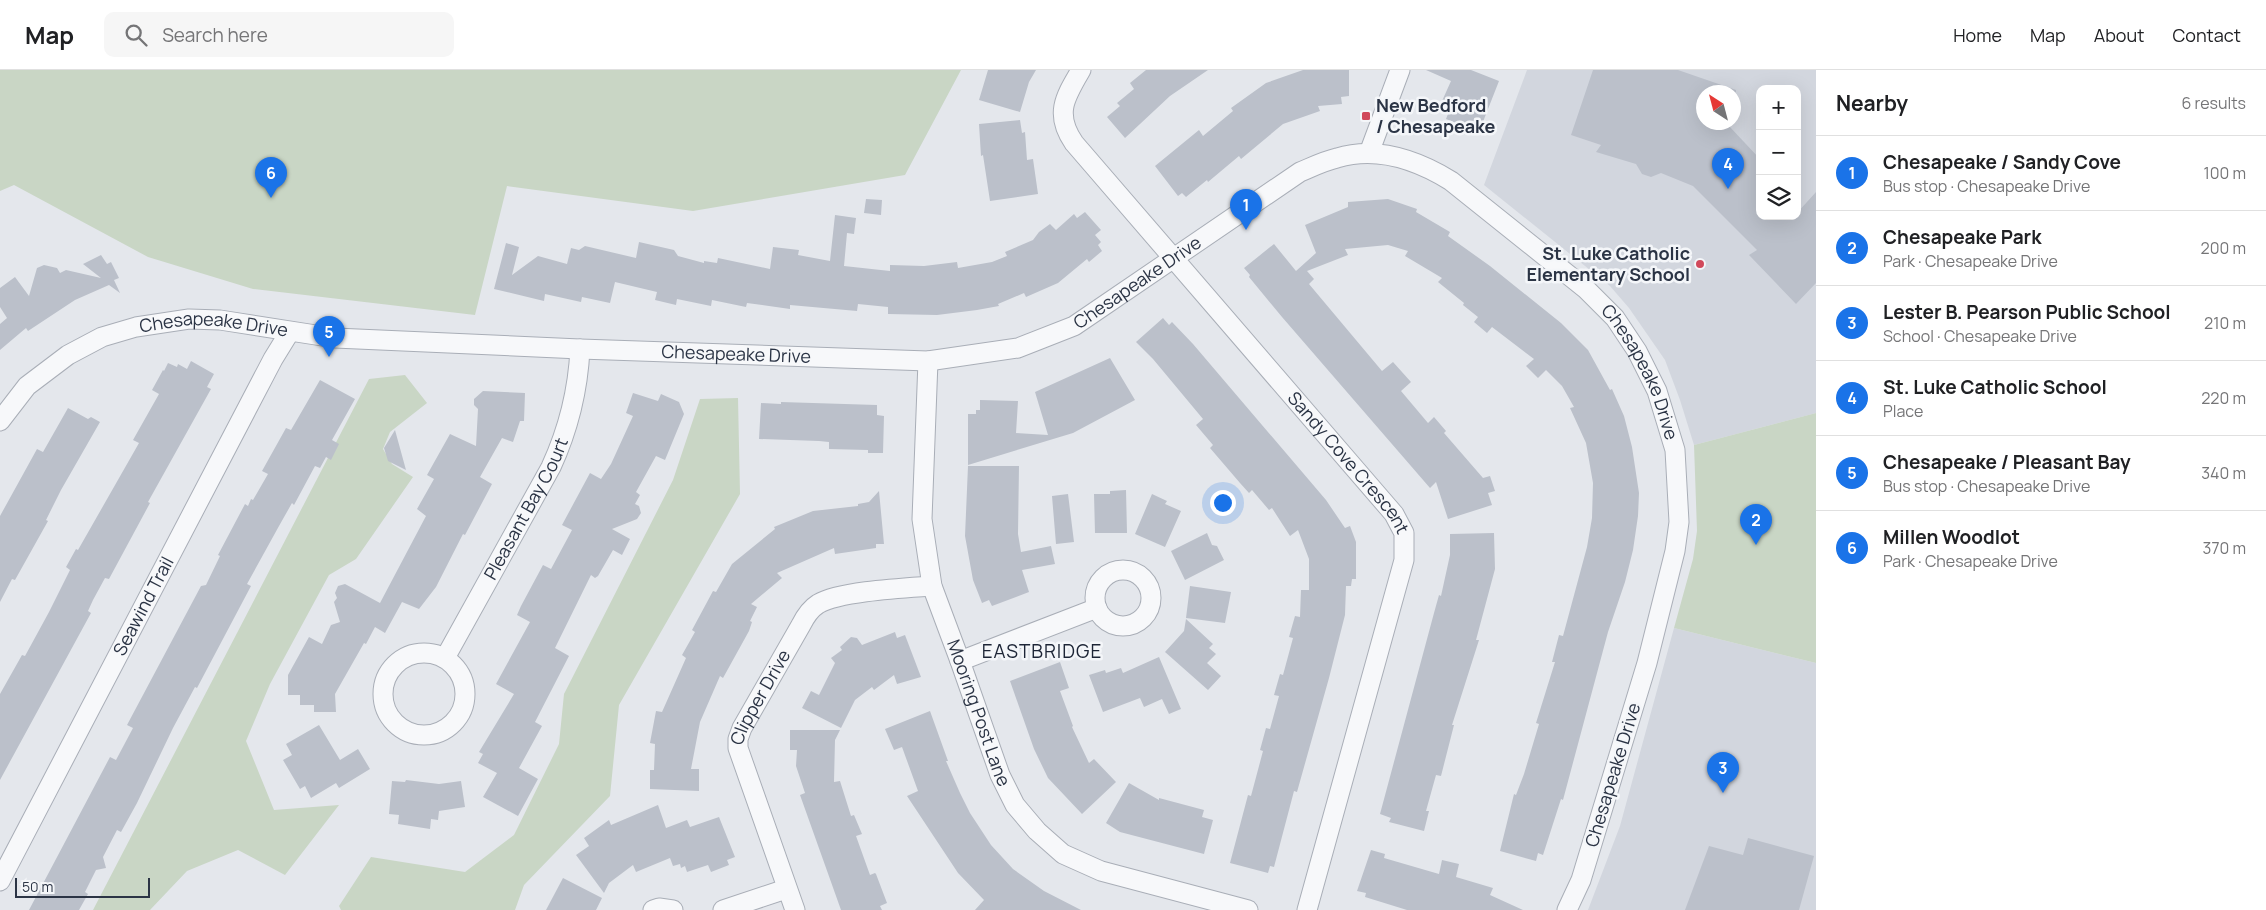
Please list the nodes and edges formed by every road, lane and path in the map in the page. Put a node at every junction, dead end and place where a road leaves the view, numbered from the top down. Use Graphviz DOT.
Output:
graph roads {
  1 [pos="1081,70"];
  2 [pos="1400,70"];
  3 [pos="1369,152"];
  4 [pos="1174,258"];
  5 [pos="289,333"];
  6 [pos="580,349"];
  7 [pos="928,361"];
  8 [pos="0,420"];
  9 [pos="932,586"];
  10 [pos="1097,608"];
  11 [pos="445,658"];
  12 [pos="960,661"];
  13 [pos="0,881"];
  14 [pos="786,889"];
  15 [pos="653,910"];
  16 [pos="673,910"];
  17 [pos="724,910"];
  18 [pos="795,910"];
  19 [pos="1248,910"];
  20 [pos="1307,910"];
  21 [pos="1566,910"];
  1 -- 4 [label="street, Sandy Cove Crescent"];
  2 -- 3 [label="street"];
  3 -- 4 [label="street, Chesapeake Drive"];
  3 -- 21 [label="street, Chesapeake Drive"];
  4 -- 7 [label="street, Chesapeake Drive"];
  4 -- 20 [label="street, Sandy Cove Crescent"];
  5 -- 6 [label="street, Chesapeake Drive"];
  5 -- 8 [label="street, Chesapeake Drive"];
  5 -- 13 [label="street, Seawind Trail"];
  6 -- 7 [label="street, Chesapeake Drive"];
  6 -- 11 [label="street, Pleasant Bay Court"];
  7 -- 9 [label="street, Mooring Post Lane"];
  9 -- 12 [label="street, Mooring Post Lane"];
  9 -- 14 [label="street, Clipper Drive"];
  10 -- 12 [label="street"];
  11 -- 11 [label="street"];
  12 -- 19 [label="street, Mooring Post Lane"];
  14 -- 17 [label="street"];
  14 -- 18 [label="street, Clipper Drive"];
  15 -- 16 [label="street"];
}
